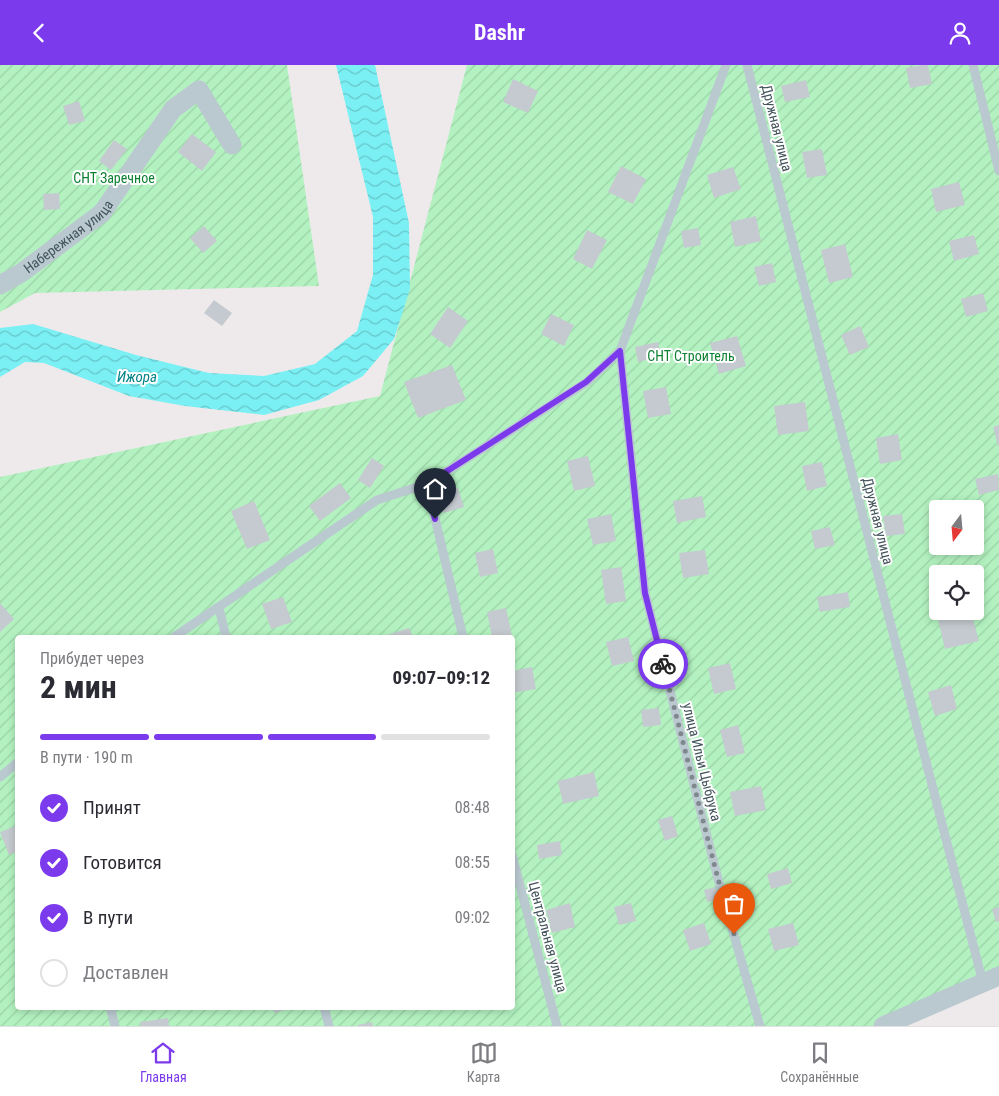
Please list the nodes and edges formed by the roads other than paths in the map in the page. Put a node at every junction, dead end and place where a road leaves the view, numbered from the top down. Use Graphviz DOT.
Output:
graph roads {
  1 [pos="747,65"];
  2 [pos="972,65"];
  3 [pos="723,66"];
  4 [pos="232,145"];
  5 [pos="999,171"];
  6 [pos="0,285"];
  7 [pos="620,351"];
  8 [pos="427,484"];
  9 [pos="219,608"];
  10 [pos="177,635"];
  11 [pos="226,635"];
  12 [pos="463,635"];
  13 [pos="15,764"];
  14 [pos="0,777"];
  15 [pos="515,866"];
  16 [pos="991,980"];
  17 [pos="111,1010"];
  18 [pos="325,1010"];
  19 [pos="115,1026"];
  20 [pos="329,1026"];
  21 [pos="557,1026"];
  22 [pos="760,1026"];
  23 [pos="884,1026"];
  1 -- 16 [label="lane, Дружная улица"];
  2 -- 5 [label="lane"];
  3 -- 7 [label="lane"];
  4 -- 6 [label="street, Набережная улица"];
  7 -- 8 [label="lane"];
  7 -- 22 [label="lane, улица Ильи Цыбрука"];
  8 -- 9 [label="lane"];
  8 -- 12 [label="lane"];
  9 -- 10 [label="lane"];
  9 -- 11 [label="lane"];
  13 -- 14 [label="lane"];
  15 -- 21 [label="lane, Центральная улица"];
  16 -- 23 [label="street"];
  17 -- 19 [label="lane"];
  18 -- 20 [label="lane"];
}
